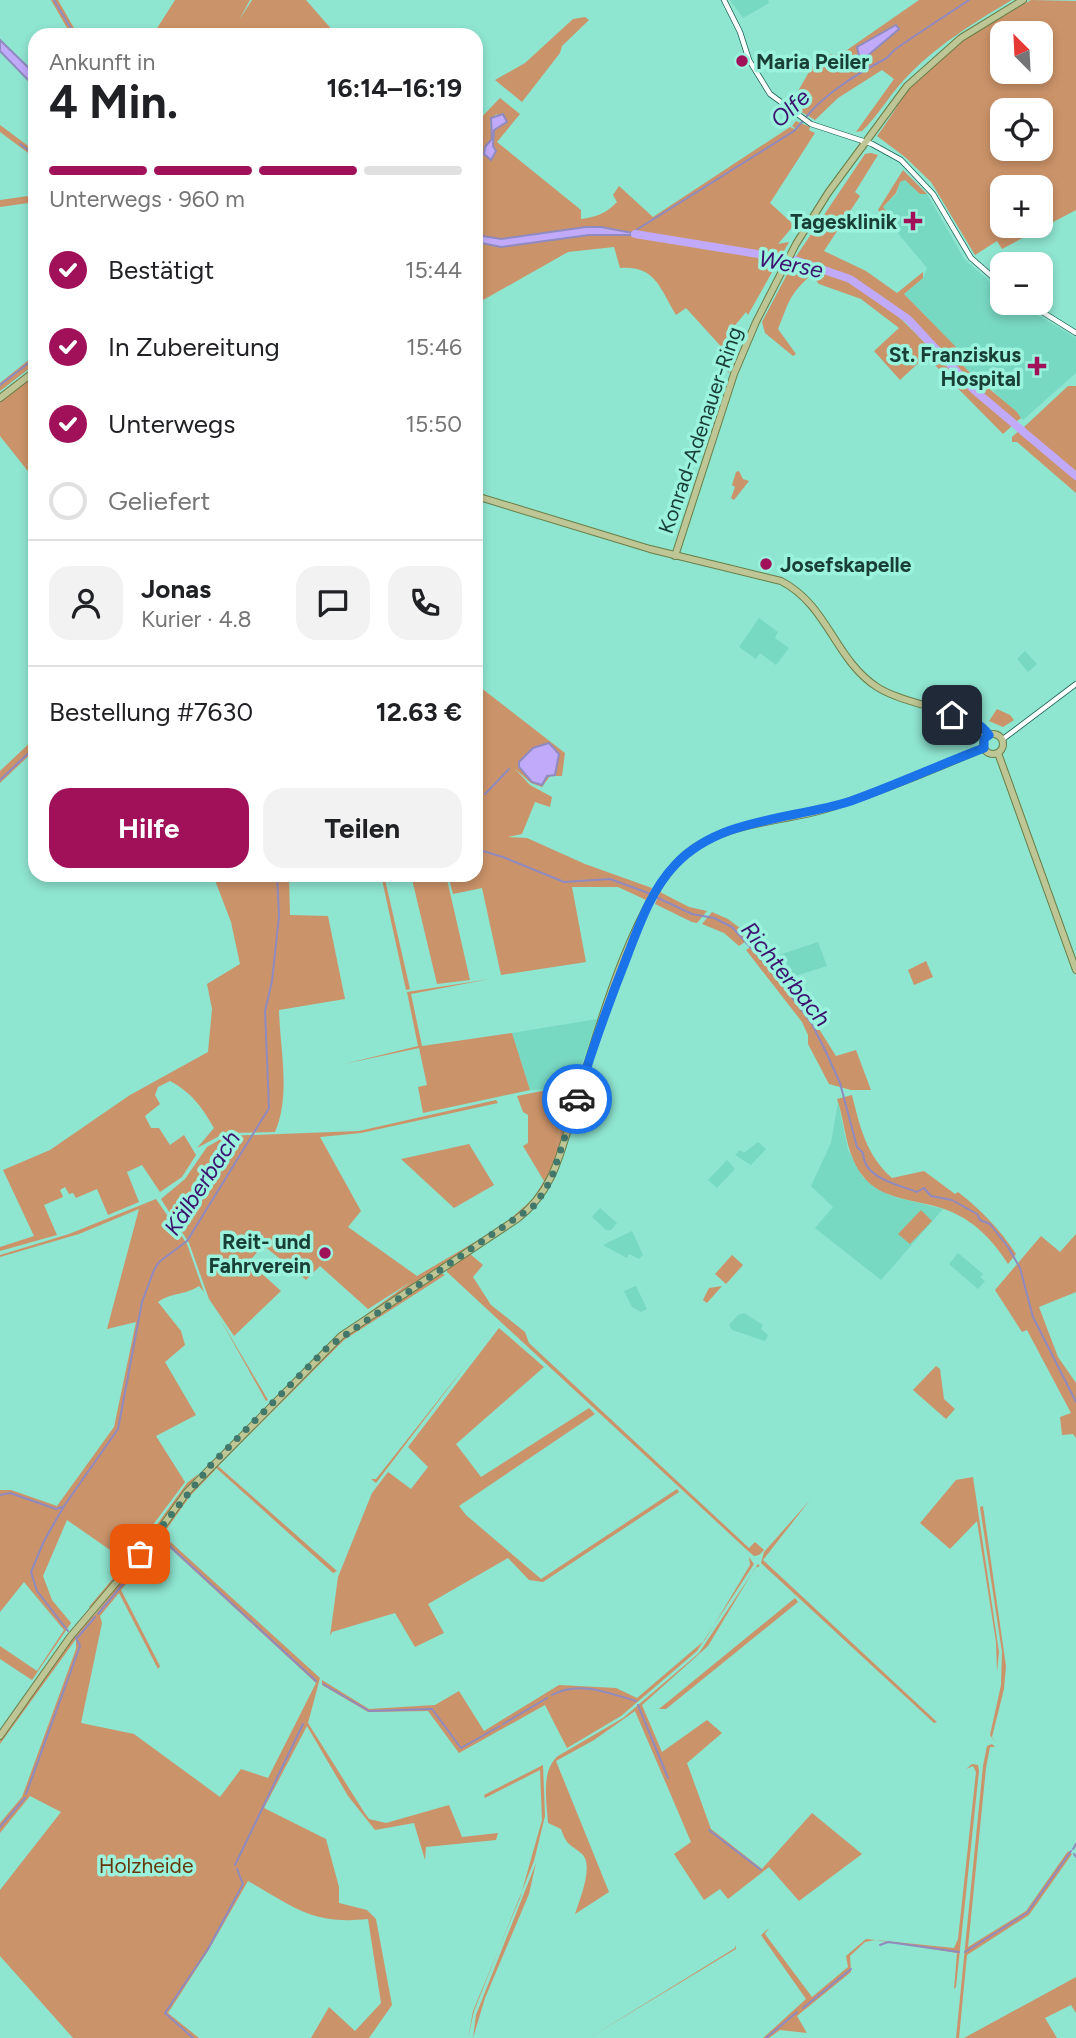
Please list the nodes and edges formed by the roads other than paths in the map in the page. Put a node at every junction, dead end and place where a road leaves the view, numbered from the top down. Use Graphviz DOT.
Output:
graph roads {
  1 [pos="724,0"];
  2 [pos="1023,0"];
  3 [pos="865,141"];
  4 [pos="990,274"];
  5 [pos="1047,315"];
  6 [pos="1076,333"];
  7 [pos="28,376"];
  8 [pos="0,398"];
  9 [pos="483,498"];
  10 [pos="676,556"];
  11 [pos="1076,684"];
  12 [pos="989,735"];
  13 [pos="1003,740"];
  14 [pos="984,748"];
  15 [pos="998,753"];
  16 [pos="1076,970"];
  17 [pos="0,1736"];
  1 -- 3 [label="street"];
  2 -- 3 [label="main road, Konrad-Adenauer-Ring"];
  3 -- 4 [label="street"];
  3 -- 10 [label="main road, Konrad-Adenauer-Ring"];
  5 -- 6 [label="street"];
  7 -- 8 [label="main road"];
  9 -- 10 [label="main road"];
  10 -- 12 [label="main road"];
  11 -- 13 [label="street"];
  12 -- 13 [label="main road"];
  12 -- 14 [label="main road"];
  13 -- 15 [label="main road"];
  14 -- 15 [label="main road"];
  14 -- 17 [label="main road"];
  15 -- 16 [label="main road"];
}
